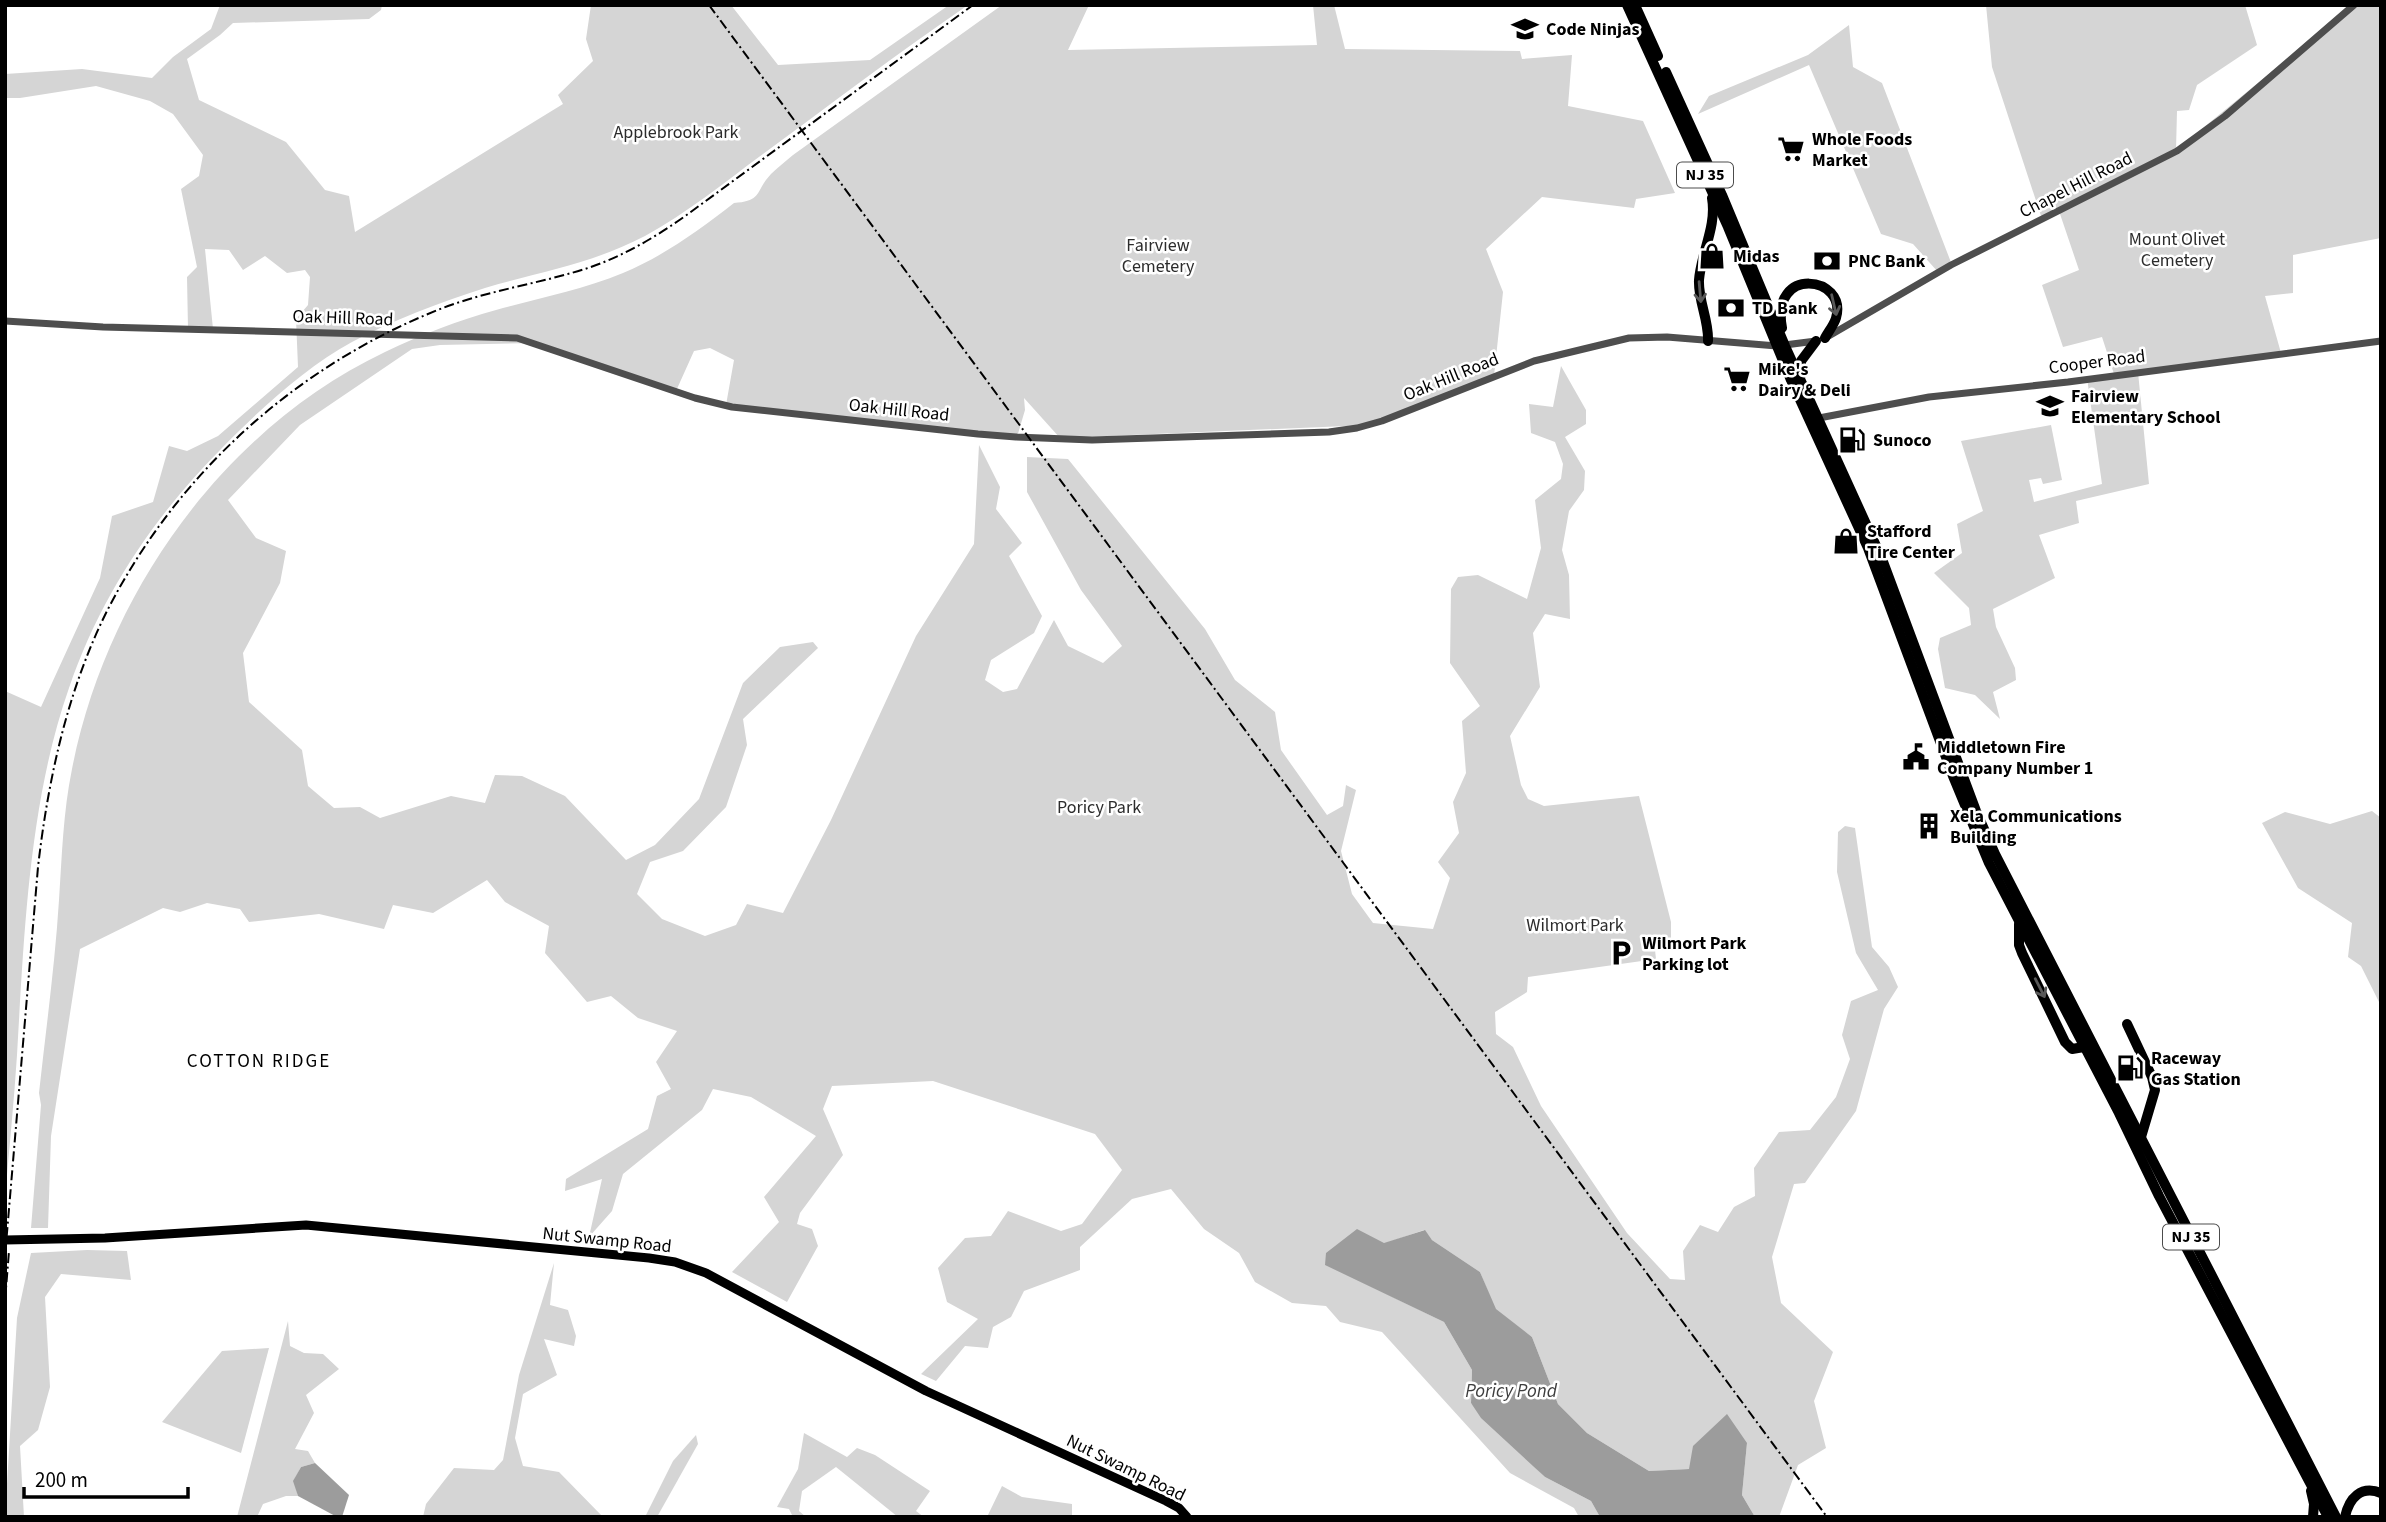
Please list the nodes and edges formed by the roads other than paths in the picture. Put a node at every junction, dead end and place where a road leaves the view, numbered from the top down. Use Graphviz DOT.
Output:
graph roads {
  1 [pos="1627,5"];
  2 [pos="1635,5"];
  3 [pos="2354,5"];
  4 [pos="1706,178"];
  5 [pos="5,321"];
  6 [pos="1820,339"];
  7 [pos="1708,341"];
  8 [pos="2381,341"];
  9 [pos="1781,346"];
  10 [pos="1801,379"];
  11 [pos="1819,418"];
  12 [pos="2127,1024"];
  13 [pos="2141,1137"];
  14 [pos="5,1241"];
  15 [pos="2308,1476"];
  16 [pos="2381,1493"];
  17 [pos="1187,1517"];
  18 [pos="2313,1517"];
  19 [pos="2328,1517"];
  20 [pos="2336,1517"];
  21 [pos="2345,1517"];
  1 -- 4 [label="highway, NJ 35"];
  2 -- 9 [label="highway, NJ 35"];
  3 -- 6 [label="street, Chapel Hill Road"];
  4 -- 7 [label="highway, one-way"];
  4 -- 9 [label="highway, NJ 35"];
  5 -- 7 [label="street, Oak Hill Road"];
  6 -- 9 [label="street, Chapel Hill Road"];
  9 -- 6 [label="highway, one-way"];
  6 -- 10 [label="highway"];
  7 -- 9 [label="street, Oak Hill Road"];
  8 -- 11 [label="street, Cooper Road"];
  9 -- 10 [label="highway, NJ 35"];
  9 -- 15 [label="highway, NJ 35, one-way"];
  10 -- 11 [label="highway, NJ 35"];
  11 -- 13 [label="highway, NJ 35"];
  12 -- 13 [label="highway"];
  13 -- 20 [label="highway, NJ 35"];
  14 -- 17 [label="main road, Nut Swamp Road"];
  15 -- 18 [label="highway"];
  15 -- 19 [label="highway, NJ 35"];
  16 -- 21 [label="highway"];
}
